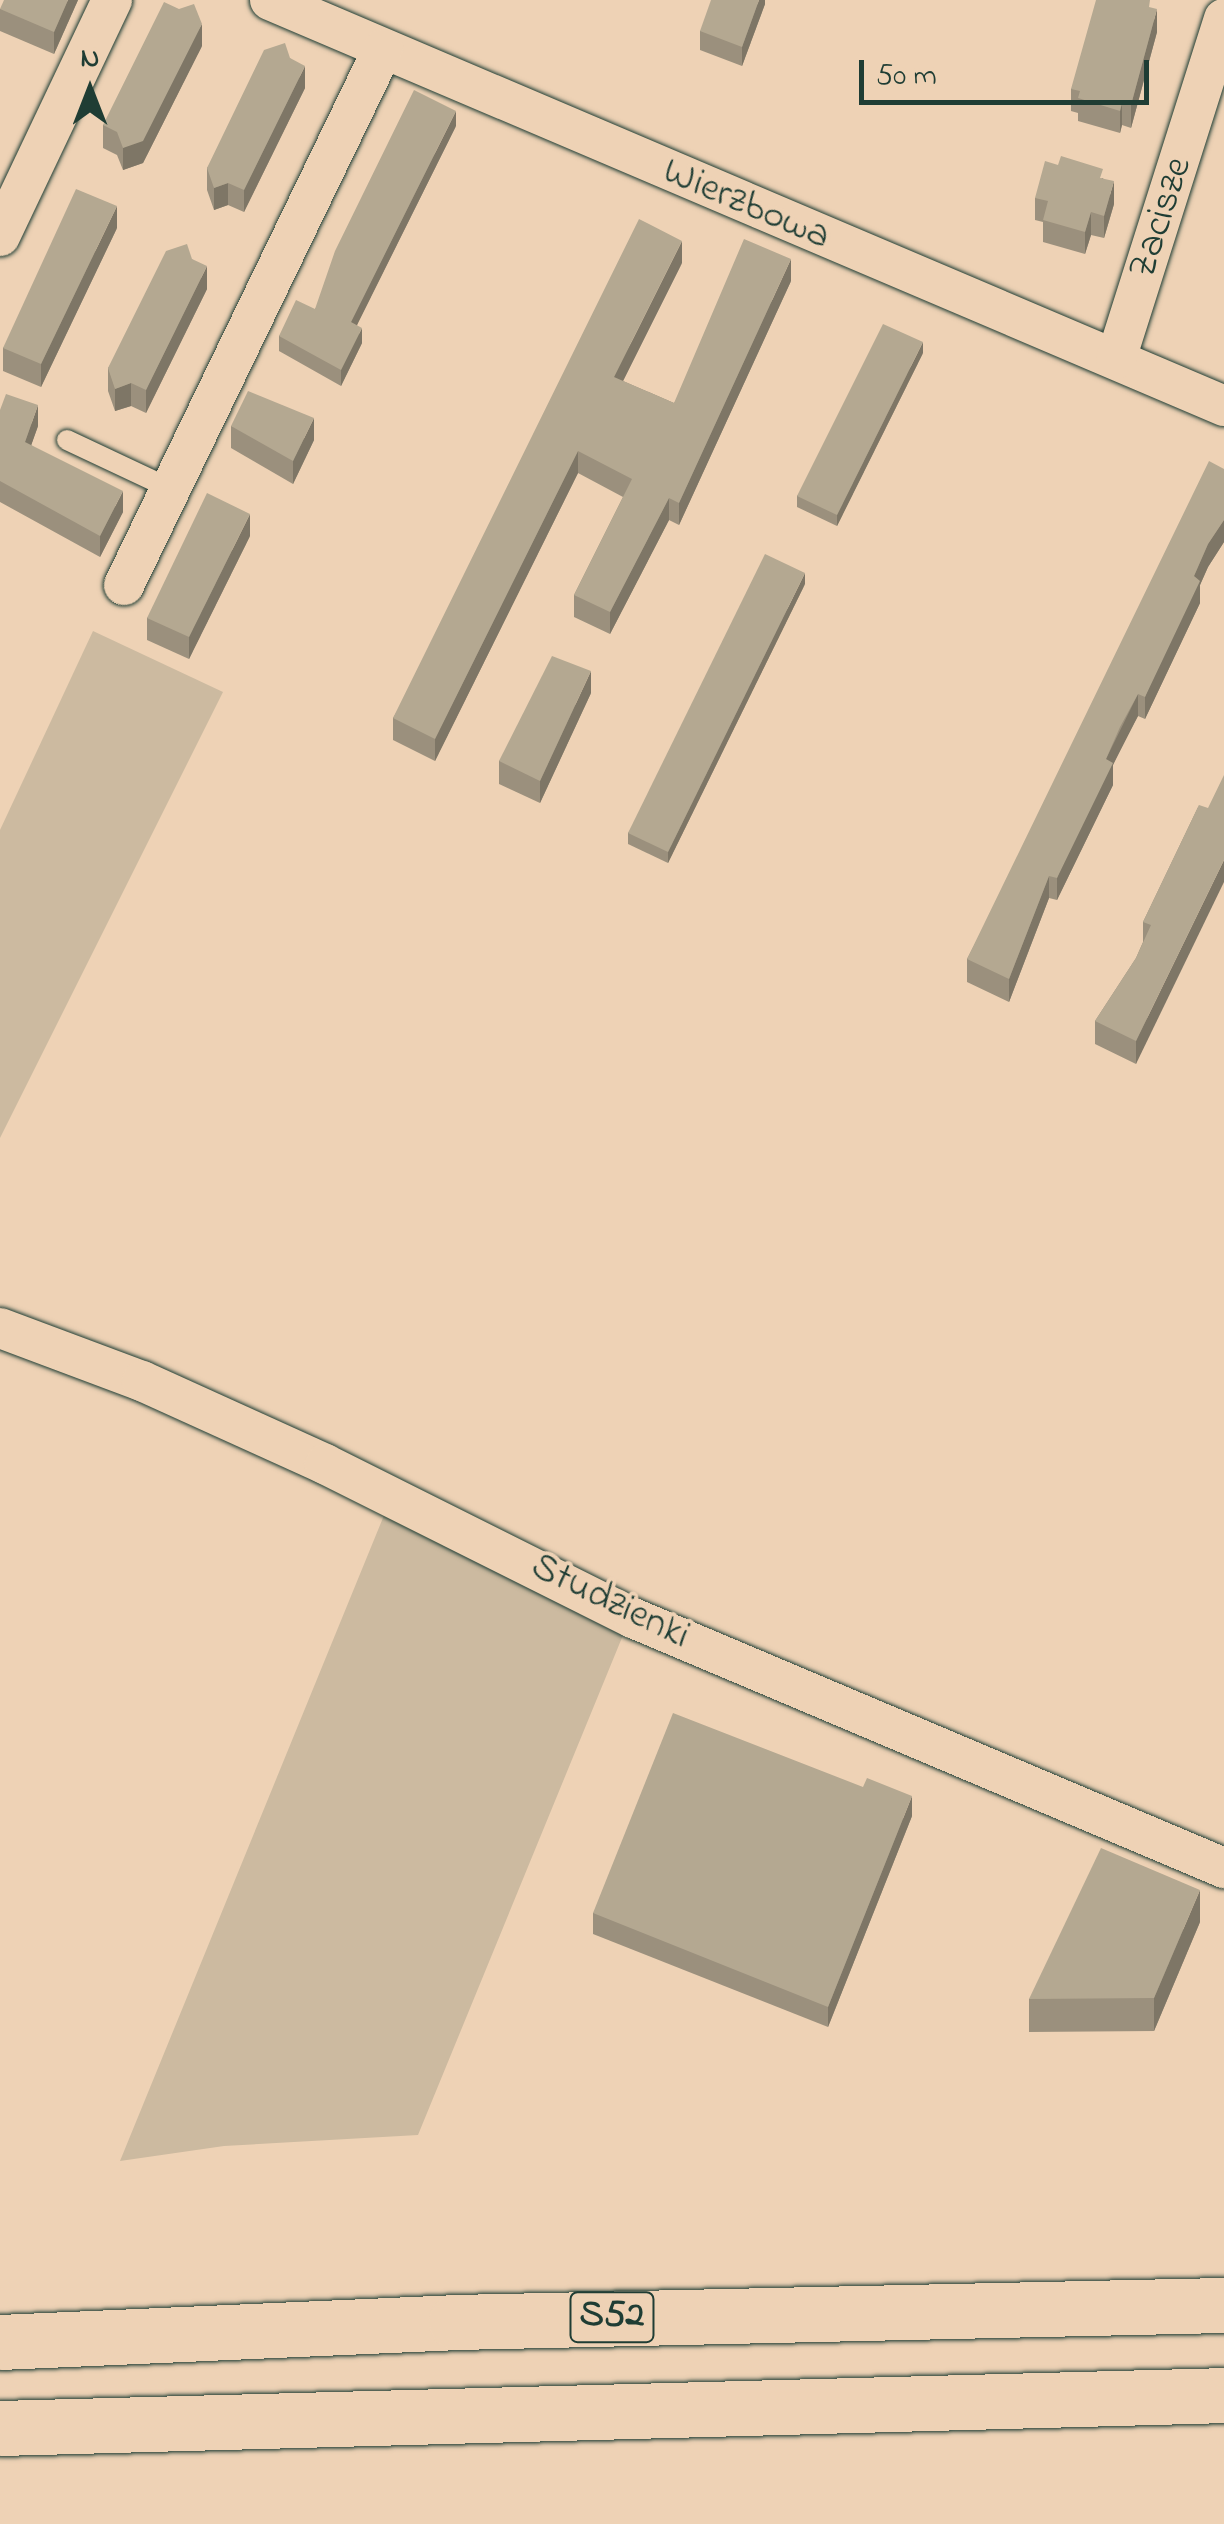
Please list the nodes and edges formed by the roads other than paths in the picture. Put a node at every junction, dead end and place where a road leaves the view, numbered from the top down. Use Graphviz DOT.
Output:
graph roads {
  1 [pos="112,0"];
  2 [pos="270,0"];
  3 [pos="1224,20"];
  4 [pos="384,49"];
  5 [pos="0,236"];
  6 [pos="1116,358"];
  7 [pos="1224,406"];
  8 [pos="67,440"];
  9 [pos="171,489"];
  10 [pos="124,585"];
  11 [pos="0,1328"];
  12 [pos="1224,1868"];
  13 [pos="1224,2304"];
  14 [pos="0,2342"];
  15 [pos="1224,2396"];
  16 [pos="0,2428"];
  1 -- 5 [label="street"];
  2 -- 4 [label="street, Wierzbowa"];
  3 -- 6 [label="street, Zacisze"];
  4 -- 6 [label="street, Wierzbowa"];
  4 -- 9 [label="street"];
  6 -- 7 [label="street, Wierzbowa"];
  8 -- 9 [label="lane"];
  9 -- 10 [label="street"];
  11 -- 12 [label="street, Studzienki"];
  13 -- 14 [label="highway, S52"];
  15 -- 16 [label="highway, S52"];
}
